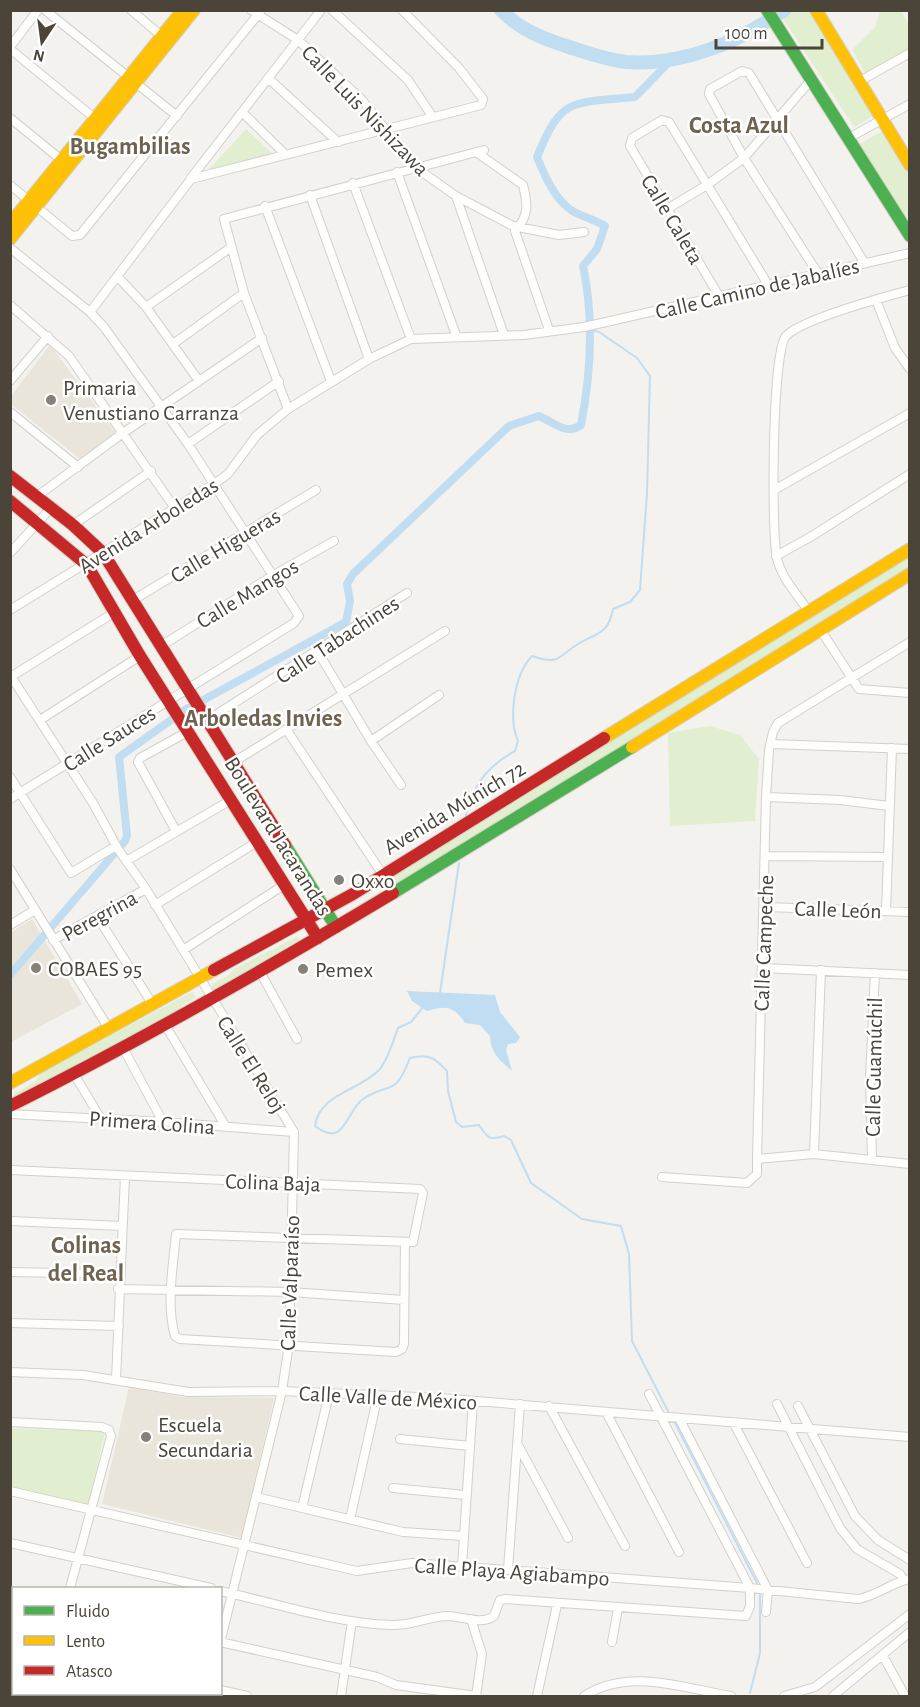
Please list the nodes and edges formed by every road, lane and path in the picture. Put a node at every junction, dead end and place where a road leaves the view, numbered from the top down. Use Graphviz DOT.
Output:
graph roads {
  1 [pos="38,10"];
  2 [pos="45,10"];
  3 [pos="183,10"];
  4 [pos="194,10"];
  5 [pos="321,10"];
  6 [pos="332,10"];
  7 [pos="402,10"];
  8 [pos="767,10"];
  9 [pos="816,10"];
  10 [pos="134,12"];
  11 [pos="257,12"];
  12 [pos="166,39"];
  13 [pos="298,40"];
  14 [pos="10,48"];
  15 [pos="909,53"];
  16 [pos="268,78"];
  17 [pos="812,80"];
  18 [pos="134,81"];
  19 [pos="860,81"];
  20 [pos="909,104"];
  21 [pos="243,112"];
  22 [pos="177,116"];
  23 [pos="432,116"];
  24 [pos="10,118"];
  25 [pos="776,120"];
  26 [pos="100,122"];
  27 [pos="886,122"];
  28 [pos="388,130"];
  29 [pos="847,139"];
  30 [pos="338,142"];
  31 [pos="286,155"];
  32 [pos="744,158"];
  33 [pos="908,161"];
  34 [pos="65,163"];
  35 [pos="416,167"];
  36 [pos="397,172"];
  37 [pos="191,179"];
  38 [pos="353,183"];
  39 [pos="10,185"];
  40 [pos="707,185"];
  41 [pos="310,195"];
  42 [pos="456,196"];
  43 [pos="33,204"];
  44 [pos="266,206"];
  45 [pos="667,209"];
  46 [pos="10,224"];
  47 [pos="519,227"];
  48 [pos="584,232"];
  49 [pos="909,236"];
  50 [pos="10,239"];
  51 [pos="10,248"];
  52 [pos="230,249"];
  53 [pos="909,253"];
  54 [pos="864,262"];
  55 [pos="817,272"];
  56 [pos="118,277"];
  57 [pos="767,283"];
  58 [pos="909,290"];
  59 [pos="244,293"];
  60 [pos="719,296"];
  61 [pos="876,300"];
  62 [pos="11,307"];
  63 [pos="146,307"];
  64 [pos="90,312"];
  65 [pos="605,322"];
  66 [pos="549,330"];
  67 [pos="456,335"];
  68 [pos="504,335"];
  69 [pos="48,336"];
  70 [pos="262,338"];
  71 [pos="411,339"];
  72 [pos="173,344"];
  73 [pos="369,359"];
  74 [pos="909,369"];
  75 [pos="10,381"];
  76 [pos="199,381"];
  77 [pos="279,381"];
  78 [pos="331,381"];
  79 [pos="160,407"];
  80 [pos="288,409"];
  81 [pos="10,412"];
  82 [pos="909,413"];
  83 [pos="123,433"];
  84 [pos="188,444"];
  85 [pos="78,467"];
  86 [pos="151,471"];
  87 [pos="909,474"];
  88 [pos="10,476"];
  89 [pos="214,484"];
  90 [pos="316,490"];
  91 [pos="774,490"];
  92 [pos="36,497"];
  93 [pos="10,501"];
  94 [pos="174,507"];
  95 [pos="51,508"];
  96 [pos="38,524"];
  97 [pos="73,525"];
  98 [pos="245,533"];
  99 [pos="334,541"];
  100 [pos="909,549"];
  101 [pos="10,553"];
  102 [pos="103,553"];
  103 [pos="776,556"];
  104 [pos="87,565"];
  105 [pos="909,574"];
  106 [pos="272,576"];
  107 [pos="407,593"];
  108 [pos="133,600"];
  109 [pos="10,610"];
  110 [pos="115,612"];
  111 [pos="809,612"];
  112 [pos="820,629"];
  113 [pos="445,631"];
  114 [pos="909,642"];
  115 [pos="161,646"];
  116 [pos="318,652"];
  117 [pos="140,656"];
  118 [pos="11,676"];
  119 [pos="852,679"];
  120 [pos="909,693"];
  121 [pos="343,694"];
  122 [pos="439,695"];
  123 [pos="193,699"];
  124 [pos="179,715"];
  125 [pos="40,720"];
  126 [pos="206,721"];
  127 [pos="286,729"];
  128 [pos="371,741"];
  129 [pos="771,744"];
  130 [pos="891,748"];
  131 [pos="909,749"];
  132 [pos="68,763"];
  133 [pos="232,763"];
  134 [pos="10,777"];
  135 [pos="401,785"];
  136 [pos="20,793"];
  137 [pos="766,797"];
  138 [pos="10,799"];
  139 [pos="231,800"];
  140 [pos="890,806"];
  141 [pos="495,807"];
  142 [pos="469,822"];
  143 [pos="176,831"];
  144 [pos="487,837"];
  145 [pos="257,842"];
  146 [pos="118,849"];
  147 [pos="766,856"];
  148 [pos="888,857"];
  149 [pos="126,861"];
  150 [pos="10,869"];
  151 [pos="383,875"];
  152 [pos="284,885"];
  153 [pos="146,889"];
  154 [pos="155,905"];
  155 [pos="766,907"];
  156 [pos="35,910"];
  157 [pos="326,910"];
  158 [pos="886,911"];
  159 [pos="909,912"];
  160 [pos="97,916"];
  161 [pos="306,921"];
  162 [pos="10,925"];
  163 [pos="336,927"];
  164 [pos="50,935"];
  165 [pos="318,938"];
  166 [pos="183,950"];
  167 [pos="763,968"];
  168 [pos="259,970"];
  169 [pos="821,970"];
  170 [pos="875,973"];
  171 [pos="909,975"];
  172 [pos="200,979"];
  173 [pos="210,997"];
  174 [pos="153,1005"];
  175 [pos="164,1023"];
  176 [pos="109,1029"];
  177 [pos="297,1039"];
  178 [pos="122,1046"];
  179 [pos="74,1074"];
  180 [pos="11,1083"];
  181 [pos="10,1106"];
  182 [pos="10,1114"];
  183 [pos="101,1119"];
  184 [pos="164,1122"];
  185 [pos="226,1127"];
  186 [pos="294,1132"];
  187 [pos="814,1154"];
  188 [pos="757,1159"];
  189 [pos="872,1160"];
  190 [pos="909,1164"];
  191 [pos="10,1170"];
  192 [pos="125,1176"];
  193 [pos="662,1177"];
  194 [pos="293,1183"];
  195 [pos="10,1221"];
  196 [pos="122,1226"];
  197 [pos="291,1239"];
  198 [pos="409,1242"];
  199 [pos="10,1272"];
  200 [pos="119,1274"];
  201 [pos="118,1289"];
  202 [pos="172,1289"];
  203 [pos="290,1292"];
  204 [pos="404,1300"];
  205 [pos="10,1323"];
  206 [pos="119,1326"];
  207 [pos="289,1344"];
  208 [pos="10,1372"];
  209 [pos="116,1380"];
  210 [pos="282,1391"];
  211 [pos="329,1394"];
  212 [pos="649,1394"];
  213 [pos="378,1395"];
  214 [pos="473,1401"];
  215 [pos="520,1404"];
  216 [pos="777,1404"];
  217 [pos="549,1406"];
  218 [pos="798,1406"];
  219 [pos="606,1412"];
  220 [pos="662,1416"];
  221 [pos="679,1418"];
  222 [pos="10,1422"];
  223 [pos="733,1422"];
  224 [pos="789,1426"];
  225 [pos="810,1428"];
  226 [pos="909,1437"];
  227 [pos="400,1439"];
  228 [pos="518,1445"];
  229 [pos="470,1446"];
  230 [pos="393,1488"];
  231 [pos="10,1491"];
  232 [pos="465,1495"];
  233 [pos="256,1497"];
  234 [pos="302,1508"];
  235 [pos="92,1510"];
  236 [pos="350,1519"];
  237 [pos="463,1536"];
  238 [pos="568,1538"];
  239 [pos="10,1543"];
  240 [pos="245,1544"];
  241 [pos="626,1546"];
  242 [pos="679,1552"];
  243 [pos="78,1559"];
  244 [pos="909,1560"];
  245 [pos="807,1563"];
  246 [pos="462,1567"];
  247 [pos="508,1570"];
  248 [pos="907,1580"];
  249 [pos="70,1587"];
  250 [pos="206,1587"];
  251 [pos="750,1588"];
  252 [pos="768,1590"];
  253 [pos="222,1591"];
  254 [pos="232,1593"];
  255 [pos="558,1605"];
  256 [pos="618,1608"];
  257 [pos="766,1612"];
  258 [pos="909,1614"];
  259 [pos="471,1619"];
  260 [pos="352,1621"];
  261 [pos="909,1632"];
  262 [pos="222,1634"];
  263 [pos="222,1642"];
  264 [pos="612,1642"];
  265 [pos="883,1656"];
  266 [pos="347,1670"];
  267 [pos="222,1690"];
  268 [pos="10,1695"];
  269 [pos="18,1696"];
  270 [pos="247,1696"];
  271 [pos="341,1696"];
  272 [pos="476,1696"];
  273 [pos="537,1696"];
  274 [pos="584,1696"];
  275 [pos="731,1696"];
  276 [pos="784,1696"];
  277 [pos="834,1696"];
  278 [pos="905,1696"];
  1 -- 14 [label="street"];
  2 -- 18 [label="street"];
  3 -- 12 [label="main road"];
  4 -- 12 [label="main road"];
  5 -- 13 [label="street"];
  6 -- 23 [label="street"];
  7 -- 23 [label="street"];
  8 -- 17 [label="main road"];
  9 -- 19 [label="main road"];
  10 -- 12 [label="street"];
  11 -- 13 [label="street, Calle Luis Nishizawa"];
  11 -- 22 [label="street"];
  12 -- 18 [label="main road"];
  13 -- 16 [label="street"];
  13 -- 28 [label="street, Calle Luis Nishizawa"];
  14 -- 26 [label="street"];
  15 -- 19 [label="street"];
  16 -- 21 [label="street"];
  16 -- 30 [label="street"];
  17 -- 25 [label="street"];
  17 -- 29 [label="main road"];
  18 -- 22 [label="street"];
  18 -- 26 [label="main road"];
  19 -- 27 [label="main road"];
  20 -- 27 [label="street"];
  21 -- 31 [label="street"];
  21 -- 37 [label="street"];
  22 -- 43 [label="street"];
  23 -- 28 [label="street"];
  24 -- 34 [label="street"];
  25 -- 32 [label="street"];
  25 -- 32 [label="street"];
  25 -- 54 [label="street"];
  26 -- 34 [label="main road"];
  27 -- 29 [label="street"];
  27 -- 33 [label="main road"];
  28 -- 30 [label="street"];
  28 -- 35 [label="street, Calle Luis Nishizawa"];
  29 -- 49 [label="main road"];
  30 -- 31 [label="street"];
  31 -- 37 [label="street"];
  32 -- 40 [label="street"];
  32 -- 55 [label="street"];
  34 -- 43 [label="main road"];
  35 -- 36 [label="street"];
  35 -- 42 [label="street, Calle Luis Nishizawa"];
  35 -- 47 [label="street"];
  36 -- 38 [label="street"];
  36 -- 67 [label="street"];
  37 -- 56 [label="street"];
  38 -- 41 [label="street"];
  38 -- 71 [label="street"];
  39 -- 43 [label="street"];
  40 -- 45 [label="street"];
  40 -- 45 [label="street, Calle Caleta"];
  40 -- 57 [label="street"];
  41 -- 44 [label="street"];
  41 -- 73 [label="street"];
  42 -- 47 [label="street, Calle Luis Nishizawa"];
  42 -- 68 [label="street"];
  43 -- 46 [label="main road"];
  43 -- 50 [label="main road"];
  44 -- 52 [label="street"];
  44 -- 78 [label="street"];
  45 -- 60 [label="street, Calle Caleta"];
  47 -- 48 [label="street, Calle Luis Nishizawa"];
  47 -- 66 [label="street"];
  51 -- 64 [label="street"];
  52 -- 59 [label="street"];
  52 -- 63 [label="street"];
  53 -- 54 [label="street, Calle Camino de Jabalíes"];
  54 -- 55 [label="street, Calle Camino de Jabalíes"];
  55 -- 57 [label="street, Calle Camino de Jabalíes"];
  56 -- 63 [label="street"];
  56 -- 64 [label="street"];
  57 -- 60 [label="street, Calle Camino de Jabalíes"];
  58 -- 61 [label="street"];
  59 -- 70 [label="street"];
  59 -- 72 [label="street"];
  60 -- 65 [label="street, Calle Camino de Jabalíes"];
  61 -- 74 [label="street"];
  61 -- 91 [label="street"];
  62 -- 69 [label="street"];
  63 -- 72 [label="street"];
  64 -- 79 [label="street"];
  65 -- 66 [label="street, Avenida Arboledas"];
  66 -- 68 [label="street, Avenida Arboledas"];
  67 -- 68 [label="street, Avenida Arboledas"];
  67 -- 71 [label="street, Avenida Arboledas"];
  69 -- 75 [label="street"];
  69 -- 83 [label="street"];
  70 -- 76 [label="street"];
  70 -- 77 [label="street"];
  71 -- 73 [label="street, Avenida Arboledas"];
  72 -- 76 [label="street"];
  73 -- 78 [label="street, Avenida Arboledas"];
  76 -- 79 [label="street"];
  77 -- 80 [label="street"];
  77 -- 84 [label="street"];
  78 -- 80 [label="street, Avenida Arboledas"];
  79 -- 83 [label="street"];
  79 -- 84 [label="street"];
  80 -- 89 [label="street, Avenida Arboledas"];
  81 -- 85 [label="street"];
  82 -- 91 [label="street"];
  83 -- 85 [label="street"];
  83 -- 86 [label="street"];
  84 -- 89 [label="street"];
  85 -- 92 [label="street"];
  86 -- 94 [label="street"];
  86 -- 97 [label="street"];
  87 -- 103 [label="street"];
  88 -- 92 [label="main road, Boulevard Jacarandas"];
  89 -- 94 [label="street, Avenida Arboledas"];
  89 -- 98 [label="street"];
  90 -- 98 [label="street, Calle Higueras"];
  91 -- 103 [label="street"];
  92 -- 95 [label="main road, Boulevard Jacarandas"];
  93 -- 96 [label="main road, Boulevard Jacarandas"];
  94 -- 102 [label="street, Avenida Arboledas"];
  95 -- 96 [label="street"];
  95 -- 97 [label="main road, Boulevard Jacarandas"];
  96 -- 101 [label="street"];
  96 -- 104 [label="main road, Boulevard Jacarandas"];
  97 -- 102 [label="main road, Boulevard Jacarandas"];
  98 -- 106 [label="street"];
  98 -- 108 [label="street, Calle Higueras"];
  99 -- 106 [label="street, Calle Mangos"];
  100 -- 111 [label="main road, Avenida Múnich 72"];
  102 -- 104 [label="street, Avenida Arboledas"];
  102 -- 108 [label="main road, Boulevard Jacarandas"];
  103 -- 111 [label="street"];
  104 -- 109 [label="street, Avenida Arboledas"];
  104 -- 110 [label="main road, Boulevard Jacarandas"];
  105 -- 112 [label="main road, Avenida Múnich 72"];
  106 -- 115 [label="street, Calle Mangos"];
  106 -- 123 [label="street, Calle Sauces"];
  107 -- 116 [label="street, Calle Tabachines"];
  108 -- 115 [label="main road, Boulevard Jacarandas"];
  110 -- 117 [label="main road, Boulevard Jacarandas"];
  110 -- 118 [label="street"];
  111 -- 141 [label="main road, Avenida Múnich 72"];
  112 -- 119 [label="street"];
  112 -- 144 [label="main road, Avenida Múnich 72"];
  113 -- 121 [label="street"];
  114 -- 119 [label="street"];
  115 -- 123 [label="main road, Boulevard Jacarandas"];
  116 -- 121 [label="street"];
  116 -- 126 [label="street, Calle Tabachines"];
  117 -- 124 [label="main road, Boulevard Jacarandas"];
  117 -- 125 [label="street"];
  118 -- 125 [label="street, Calle El Reloj"];
  119 -- 120 [label="street"];
  119 -- 129 [label="street, Calle Campeche"];
  121 -- 127 [label="street"];
  121 -- 128 [label="street"];
  122 -- 128 [label="street"];
  123 -- 124 [label="street, Calle Sauces"];
  123 -- 126 [label="main road, Boulevard Jacarandas"];
  124 -- 132 [label="street, Calle Sauces"];
  124 -- 139 [label="main road, Boulevard Jacarandas"];
  124 -- 143 [label="street"];
  125 -- 132 [label="street, Calle El Reloj"];
  126 -- 133 [label="main road, Boulevard Jacarandas"];
  127 -- 133 [label="street"];
  127 -- 151 [label="street"];
  128 -- 135 [label="street"];
  129 -- 130 [label="street"];
  129 -- 137 [label="street, Calle Campeche"];
  130 -- 131 [label="street"];
  130 -- 140 [label="street"];
  132 -- 136 [label="street, Calle Sauces"];
  132 -- 146 [label="street, Calle El Reloj"];
  133 -- 157 [label="main road, Boulevard Jacarandas"];
  134 -- 136 [label="street"];
  136 -- 138 [label="street, Calle Sauces"];
  136 -- 146 [label="street"];
  137 -- 140 [label="street"];
  137 -- 147 [label="street, Calle Campeche"];
  139 -- 143 [label="street"];
  139 -- 145 [label="main road, Boulevard Jacarandas"];
  140 -- 148 [label="street"];
  141 -- 142 [label="main road, Avenida Múnich 72"];
  141 -- 144 [label="main road"];
  142 -- 144 [label="main road"];
  142 -- 151 [label="main road, Avenida Múnich 72"];
  143 -- 149 [label="street"];
  144 -- 163 [label="main road, Avenida Múnich 72"];
  145 -- 152 [label="main road, Boulevard Jacarandas"];
  145 -- 154 [label="street"];
  146 -- 149 [label="street, Calle El Reloj"];
  147 -- 148 [label="street"];
  147 -- 155 [label="street, Calle Campeche"];
  148 -- 158 [label="street"];
  149 -- 153 [label="street, Calle El Reloj"];
  150 -- 156 [label="street"];
  151 -- 157 [label="main road, Avenida Múnich 72"];
  152 -- 161 [label="main road, Boulevard Jacarandas"];
  152 -- 166 [label="street"];
  153 -- 154 [label="street, Calle El Reloj"];
  153 -- 160 [label="street, Peregrina"];
  154 -- 166 [label="street, Calle El Reloj"];
  155 -- 158 [label="street, Calle León"];
  155 -- 167 [label="street, Calle Campeche"];
  156 -- 162 [label="street"];
  156 -- 164 [label="street"];
  157 -- 161 [label="main road, Avenida Múnich 72"];
  157 -- 163 [label="main road, Boulevard Jacarandas"];
  158 -- 159 [label="street, Calle León"];
  160 -- 164 [label="street, Peregrina"];
  160 -- 174 [label="street"];
  161 -- 165 [label="main road, Boulevard Jacarandas"];
  161 -- 172 [label="main road, Avenida Múnich 72"];
  163 -- 165 [label="main road, Avenida Múnich 72"];
  164 -- 176 [label="street"];
  165 -- 168 [label="main road, Avenida Múnich 72"];
  166 -- 172 [label="street, Calle El Reloj"];
  167 -- 169 [label="street"];
  167 -- 188 [label="street, Calle Campeche"];
  168 -- 173 [label="main road, Avenida Múnich 72"];
  168 -- 177 [label="street"];
  169 -- 170 [label="street"];
  169 -- 187 [label="street"];
  170 -- 171 [label="street"];
  170 -- 189 [label="street, Calle Guamúchil"];
  172 -- 173 [label="street, Calle El Reloj"];
  172 -- 174 [label="main road, Avenida Múnich 72"];
  173 -- 175 [label="main road, Avenida Múnich 72"];
  173 -- 186 [label="street, Calle El Reloj"];
  174 -- 176 [label="main road, Avenida Múnich 72"];
  175 -- 178 [label="main road, Avenida Múnich 72"];
  175 -- 185 [label="street"];
  176 -- 180 [label="main road, Avenida Múnich 72"];
  178 -- 179 [label="main road, Avenida Múnich 72"];
  178 -- 184 [label="street"];
  179 -- 181 [label="main road, Avenida Múnich 72"];
  179 -- 183 [label="street"];
  182 -- 183 [label="street, Primera Colina"];
  183 -- 184 [label="street, Primera Colina"];
  184 -- 185 [label="street, Primera Colina"];
  185 -- 186 [label="street, Primera Colina"];
  186 -- 194 [label="street, Calle Valparaíso"];
  187 -- 188 [label="street"];
  187 -- 189 [label="street"];
  188 -- 193 [label="street"];
  189 -- 190 [label="street"];
  191 -- 192 [label="street, Colina Baja"];
  192 -- 194 [label="street, Colina Baja"];
  192 -- 196 [label="street"];
  194 -- 197 [label="street, Calle Valparaíso"];
  194 -- 198 [label="street, Colina Baja"];
  195 -- 196 [label="street"];
  196 -- 200 [label="street"];
  197 -- 198 [label="street"];
  197 -- 202 [label="street"];
  197 -- 203 [label="street, Calle Valparaíso"];
  198 -- 204 [label="street"];
  199 -- 200 [label="street"];
  200 -- 201 [label="street"];
  201 -- 202 [label="street"];
  201 -- 206 [label="street"];
  202 -- 203 [label="street"];
  202 -- 207 [label="street"];
  203 -- 204 [label="street"];
  203 -- 207 [label="street, Calle Valparaíso"];
  204 -- 207 [label="street"];
  205 -- 206 [label="street"];
  206 -- 209 [label="street"];
  207 -- 210 [label="street, Calle Valparaíso"];
  208 -- 209 [label="street, Calle Valle de México"];
  209 -- 210 [label="street, Calle Valle de México"];
  210 -- 211 [label="street, Calle Valle de México"];
  210 -- 233 [label="street, Calle Valparaíso"];
  211 -- 213 [label="street, Calle Valle de México"];
  211 -- 234 [label="street"];
  212 -- 220 [label="street"];
  213 -- 214 [label="street, Calle Valle de México"];
  213 -- 236 [label="street"];
  214 -- 215 [label="street, Calle Valle de México"];
  214 -- 229 [label="street"];
  215 -- 217 [label="street, Calle Valle de México"];
  215 -- 228 [label="street"];
  216 -- 224 [label="street"];
  217 -- 219 [label="street, Calle Valle de México"];
  217 -- 241 [label="street"];
  218 -- 225 [label="street"];
  219 -- 220 [label="street, Calle Valle de México"];
  219 -- 242 [label="street"];
  220 -- 221 [label="street, Calle Valle de México"];
  220 -- 251 [label="street"];
  221 -- 223 [label="street, Calle Valle de México"];
  221 -- 252 [label="street"];
  222 -- 235 [label="street"];
  223 -- 224 [label="street, Calle Valle de México"];
  223 -- 245 [label="street"];
  224 -- 225 [label="street, Calle Valle de México"];
  224 -- 248 [label="street"];
  225 -- 226 [label="street, Calle Valle de México"];
  225 -- 244 [label="street"];
  227 -- 229 [label="street"];
  228 -- 238 [label="street"];
  228 -- 247 [label="street"];
  229 -- 232 [label="street"];
  230 -- 232 [label="street"];
  231 -- 235 [label="street, Calle Playa Agiabampo"];
  232 -- 237 [label="street"];
  233 -- 234 [label="street"];
  233 -- 240 [label="street, Calle Valparaíso"];
  234 -- 236 [label="street"];
  235 -- 240 [label="street, Calle Playa Agiabampo"];
  235 -- 243 [label="street"];
  236 -- 237 [label="street"];
  237 -- 246 [label="street"];
  239 -- 243 [label="street"];
  240 -- 246 [label="street, Calle Playa Agiabampo"];
  240 -- 254 [label="street, Calle Valparaíso"];
  243 -- 249 [label="street"];
  243 -- 250 [label="street"];
  246 -- 247 [label="street, Calle Playa Agiabampo"];
  247 -- 251 [label="street, Calle Playa Agiabampo"];
  248 -- 252 [label="street, Calle Playa Agiabampo"];
  251 -- 252 [label="street, Calle Playa Agiabampo"];
  251 -- 256 [label="street"];
  252 -- 257 [label="street"];
  253 -- 254 [label="street"];
  254 -- 260 [label="street"];
  254 -- 262 [label="street, Calle Valparaíso"];
  255 -- 256 [label="street"];
  255 -- 259 [label="street"];
  255 -- 273 [label="street"];
  256 -- 264 [label="street"];
  258 -- 276 [label="street"];
  259 -- 260 [label="street"];
  259 -- 272 [label="street"];
  260 -- 266 [label="street"];
  261 -- 265 [label="street"];
  263 -- 266 [label="street"];
  265 -- 277 [label="street"];
  265 -- 278 [label="street"];
  266 -- 271 [label="street"];
  266 -- 272 [label="street"];
  267 -- 270 [label="street"];
  268 -- 269 [label="street"];
  274 -- 275 [label="street"];
}
